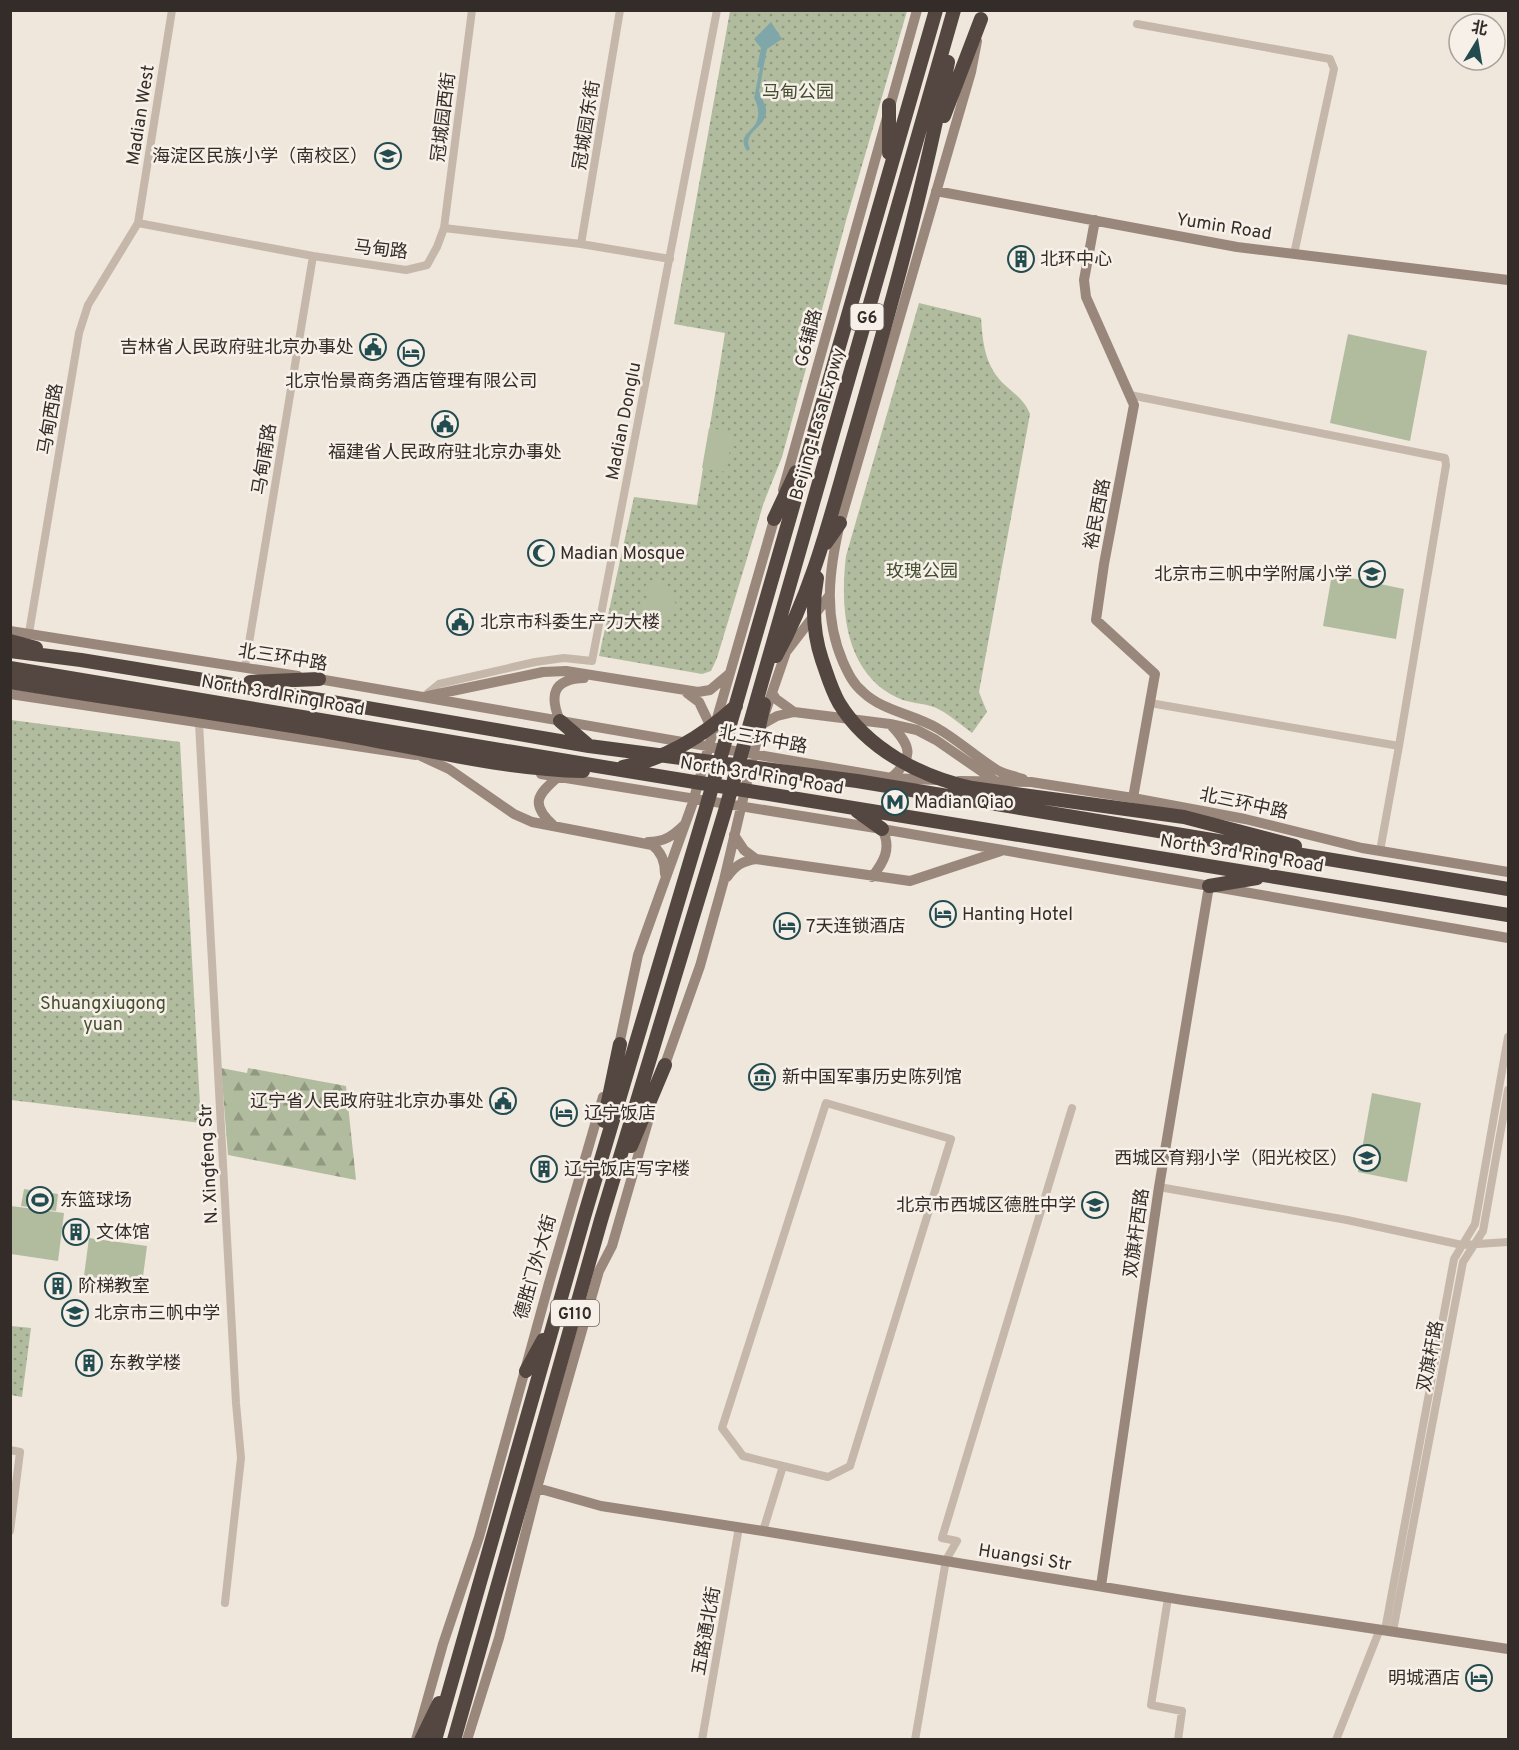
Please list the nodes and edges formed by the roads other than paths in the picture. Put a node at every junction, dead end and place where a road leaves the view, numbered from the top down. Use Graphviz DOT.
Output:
graph roads {
  1 [pos="172,10"];
  2 [pos="472,10"];
  3 [pos="620,10"];
  4 [pos="717,10"];
  5 [pos="917,10"];
  6 [pos="936,10"];
  7 [pos="956,10"];
  8 [pos="982,15"];
  9 [pos="1137,24"];
  10 [pos="889,105"];
  11 [pos="931,149"];
  12 [pos="889,170"];
  13 [pos="936,191"];
  14 [pos="1095,220"];
  15 [pos="138,224"];
  16 [pos="444,228"];
  17 [pos="581,244"];
  18 [pos="1294,254"];
  19 [pos="314,256"];
  20 [pos="670,259"];
  21 [pos="1509,280"];
  22 [pos="1130,395"];
  23 [pos="815,432"];
  24 [pos="774,519"];
  25 [pos="834,523"];
  26 [pos="829,596"];
  27 [pos="787,598"];
  28 [pos="10,631"];
  29 [pos="29,633"];
  30 [pos="10,640"];
  31 [pos="10,651"];
  32 [pos="81,660"];
  33 [pos="245,667"];
  34 [pos="10,668"];
  35 [pos="730,674"];
  36 [pos="602,677"];
  37 [pos="319,679"];
  38 [pos="91,681"];
  39 [pos="222,683"];
  40 [pos="10,684"];
  41 [pos="685,692"];
  42 [pos="772,693"];
  43 [pos="10,694"];
  44 [pos="422,697"];
  45 [pos="1150,703"];
  46 [pos="238,706"];
  47 [pos="794,712"];
  48 [pos="560,721"];
  49 [pos="199,723"];
  50 [pos="890,724"];
  51 [pos="712,735"];
  52 [pos="304,738"];
  53 [pos="754,738"];
  54 [pos="588,746"];
  55 [pos="1400,746"];
  56 [pos="422,756"];
  57 [pos="591,765"];
  58 [pos="558,777"];
  59 [pos="891,778"];
  60 [pos="857,781"];
  61 [pos="997,782"];
  62 [pos="1031,782"];
  63 [pos="1133,798"];
  64 [pos="699,807"];
  65 [pos="853,808"];
  66 [pos="732,812"];
  67 [pos="686,823"];
  68 [pos="553,825"];
  69 [pos="882,829"];
  70 [pos="734,835"];
  71 [pos="642,842"];
  72 [pos="1004,850"];
  73 [pos="1380,851"];
  74 [pos="756,859"];
  75 [pos="1373,866"];
  76 [pos="1509,872"];
  77 [pos="1269,876"];
  78 [pos="872,877"];
  79 [pos="724,880"];
  80 [pos="665,881"];
  81 [pos="1209,886"];
  82 [pos="1509,890"];
  83 [pos="1509,915"];
  84 [pos="1509,938"];
  85 [pos="1509,1037"];
  86 [pos="620,1044"];
  87 [pos="665,1065"];
  88 [pos="1509,1090"];
  89 [pos="1072,1108"];
  90 [pos="1159,1187"];
  91 [pos="584,1217"];
  92 [pos="601,1220"];
  93 [pos="1509,1242"];
  94 [pos="1462,1245"];
  95 [pos="1474,1245"];
  96 [pos="556,1314"];
  97 [pos="526,1371"];
  98 [pos="10,1450"];
  99 [pos="783,1466"];
  100 [pos="537,1488"];
  101 [pos="740,1527"];
  102 [pos="10,1531"];
  103 [pos="763,1531"];
  104 [pos="946,1560"];
  105 [pos="1101,1586"];
  106 [pos="1168,1598"];
  107 [pos="225,1603"];
  108 [pos="1386,1630"];
  109 [pos="1509,1649"];
  110 [pos="453,1674"];
  111 [pos="472,1677"];
  112 [pos="416,1740"];
  113 [pos="421,1740"];
  114 [pos="435,1740"];
  115 [pos="454,1740"];
  116 [pos="462,1740"];
  117 [pos="467,1740"];
  118 [pos="702,1740"];
  119 [pos="915,1740"];
  120 [pos="1178,1740"];
  121 [pos="1336,1740"];
  1 -- 15 [label="street, Madian West"];
  2 -- 16 [label="street, 冠城园西街"];
  3 -- 17 [label="street, 冠城园东街"];
  4 -- 20 [label="street, Madian Donglu"];
  5 -- 10 [label="street, G6辅路"];
  6 -- 12 [label="highway, Beijing-Lasa Expwy / G6"];
  7 -- 11 [label="highway"];
  7 -- 27 [label="highway, Beijing-Lasa Expwy / G6"];
  8 -- 11 [label="highway"];
  8 -- 13 [label="street"];
  9 -- 18 [label="street"];
  10 -- 12 [label="highway"];
  10 -- 24 [label="street, G6辅路"];
  11 -- 25 [label="highway"];
  12 -- 23 [label="highway, Beijing-Lasa Expwy / G6"];
  13 -- 14 [label="street, Yumin Road"];
  13 -- 25 [label="street"];
  14 -- 18 [label="street, Yumin Road"];
  14 -- 22 [label="street, 裕民西路"];
  15 -- 19 [label="street, 马甸路"];
  15 -- 29 [label="street, 马甸西路"];
  16 -- 17 [label="street"];
  16 -- 19 [label="street, 马甸路"];
  17 -- 20 [label="street"];
  18 -- 21 [label="street, Yumin Road"];
  19 -- 33 [label="street, 马甸南路"];
  20 -- 44 [label="street, Madian Donglu"];
  22 -- 45 [label="street, 裕民西路"];
  22 -- 55 [label="street"];
  23 -- 24 [label="highway"];
  23 -- 64 [label="highway, Beijing-Lasa Expwy / G6"];
  24 -- 35 [label="street, G6辅路"];
  25 -- 26 [label="street"];
  25 -- 27 [label="highway"];
  25 -- 40 [label="highway"];
  25 -- 75 [label="highway"];
  26 -- 42 [label="street"];
  26 -- 62 [label="street"];
  27 -- 53 [label="highway, Beijing-Lasa Expwy / G6"];
  28 -- 29 [label="street, 北三环中路"];
  29 -- 33 [label="street, 北三环中路"];
  30 -- 32 [label="highway"];
  31 -- 32 [label="highway, North 3rd Ring Road"];
  32 -- 39 [label="highway, North 3rd Ring Road"];
  33 -- 37 [label="street, 北三环中路"];
  34 -- 38 [label="highway, North 3rd Ring Road"];
  35 -- 41 [label="street"];
  35 -- 51 [label="street, G6辅路"];
  36 -- 41 [label="street"];
  36 -- 44 [label="street"];
  36 -- 48 [label="street"];
  37 -- 39 [label="highway"];
  37 -- 44 [label="street, 北三环中路"];
  38 -- 40 [label="highway"];
  38 -- 46 [label="highway, North 3rd Ring Road"];
  39 -- 54 [label="highway, North 3rd Ring Road"];
  41 -- 51 [label="street"];
  42 -- 47 [label="street"];
  42 -- 53 [label="street"];
  43 -- 49 [label="street"];
  44 -- 48 [label="street, 北三环中路"];
  45 -- 55 [label="street"];
  45 -- 63 [label="street, 裕民西路"];
  46 -- 52 [label="highway"];
  46 -- 57 [label="highway, North 3rd Ring Road"];
  47 -- 50 [label="street"];
  47 -- 53 [label="street"];
  48 -- 54 [label="highway"];
  48 -- 59 [label="street, 北三环中路"];
  49 -- 52 [label="street"];
  49 -- 107 [label="street, N. Xingfeng Str"];
  50 -- 59 [label="street"];
  50 -- 61 [label="street"];
  51 -- 64 [label="street, G6辅路"];
  52 -- 56 [label="street"];
  53 -- 66 [label="highway, G6"];
  54 -- 60 [label="highway, North 3rd Ring Road"];
  55 -- 73 [label="street"];
  56 -- 58 [label="street"];
  56 -- 68 [label="street"];
  57 -- 58 [label="highway"];
  57 -- 65 [label="highway, North 3rd Ring Road"];
  58 -- 68 [label="street"];
  58 -- 69 [label="street"];
  59 -- 60 [label="highway"];
  59 -- 61 [label="street, 北三环中路"];
  60 -- 75 [label="highway, North 3rd Ring Road"];
  61 -- 62 [label="street, 北三环中路"];
  62 -- 63 [label="street, 北三环中路"];
  63 -- 73 [label="street, 北三环中路"];
  64 -- 67 [label="street, 德胜门外大街"];
  64 -- 91 [label="highway, 德胜门外大街 / G110"];
  65 -- 69 [label="highway"];
  65 -- 77 [label="highway, North 3rd Ring Road"];
  66 -- 70 [label="street"];
  66 -- 92 [label="highway, G110"];
  67 -- 71 [label="street"];
  67 -- 80 [label="street, 德胜门外大街"];
  68 -- 71 [label="street"];
  69 -- 72 [label="street"];
  69 -- 78 [label="street"];
  70 -- 74 [label="street"];
  70 -- 79 [label="street"];
  71 -- 80 [label="street"];
  72 -- 78 [label="street"];
  72 -- 81 [label="street"];
  73 -- 76 [label="street, 北三环中路"];
  74 -- 78 [label="street"];
  74 -- 79 [label="street"];
  75 -- 82 [label="highway, North 3rd Ring Road"];
  77 -- 81 [label="highway"];
  77 -- 83 [label="highway, North 3rd Ring Road"];
  79 -- 87 [label="street"];
  80 -- 86 [label="street, 德胜门外大街"];
  81 -- 84 [label="street"];
  81 -- 90 [label="street, 双旗杆西路"];
  85 -- 94 [label="street"];
  86 -- 91 [label="highway"];
  86 -- 97 [label="street, 德胜门外大街"];
  87 -- 92 [label="highway"];
  87 -- 100 [label="street"];
  88 -- 95 [label="street, 双旗杆路"];
  89 -- 104 [label="street"];
  90 -- 94 [label="street"];
  90 -- 105 [label="street, 双旗杆西路"];
  91 -- 96 [label="highway, 德胜门外大街 / G110"];
  92 -- 111 [label="highway, G110"];
  93 -- 95 [label="street"];
  94 -- 95 [label="street"];
  94 -- 108 [label="street"];
  95 -- 108 [label="street, 双旗杆路"];
  96 -- 97 [label="highway"];
  96 -- 110 [label="highway, 德胜门外大街 / G110"];
  97 -- 112 [label="street, 德胜门外大街"];
  98 -- 102 [label="street"];
  99 -- 99 [label="street"];
  99 -- 103 [label="street"];
  100 -- 101 [label="street, Huangsi Str"];
  100 -- 117 [label="street"];
  101 -- 103 [label="street, Huangsi Str"];
  101 -- 118 [label="street, 五路通北街"];
  103 -- 104 [label="street, Huangsi Str"];
  104 -- 105 [label="street, Huangsi Str"];
  104 -- 119 [label="street"];
  105 -- 106 [label="street, Huangsi Str"];
  106 -- 108 [label="street, Huangsi Str"];
  106 -- 120 [label="street"];
  108 -- 109 [label="street, Huangsi Str"];
  108 -- 121 [label="street"];
  110 -- 113 [label="highway"];
  110 -- 114 [label="highway, 德胜门外大街 / G110"];
  111 -- 115 [label="highway, G110"];
  111 -- 116 [label="highway"];
}
